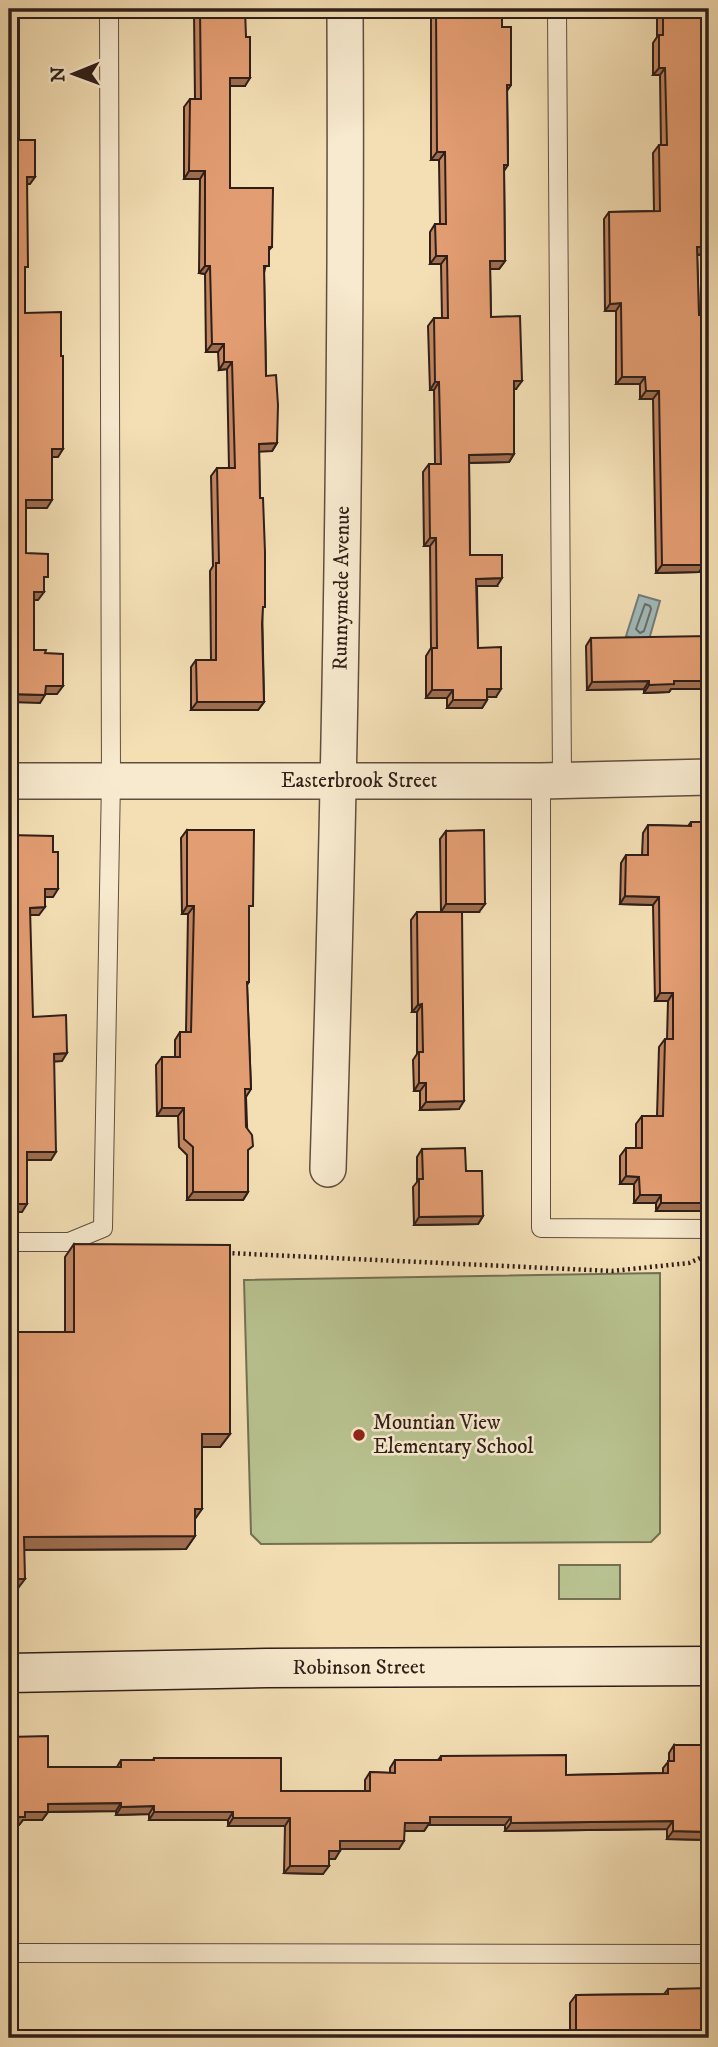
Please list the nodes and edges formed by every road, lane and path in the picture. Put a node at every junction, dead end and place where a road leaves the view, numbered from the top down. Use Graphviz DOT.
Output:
graph roads {
  1 [pos="109,9"];
  2 [pos="345,9"];
  3 [pos="557,9"];
  4 [pos="709,777"];
  5 [pos="111,780"];
  6 [pos="551,780"];
  7 [pos="9,781"];
  8 [pos="339,781"];
  9 [pos="328,1169"];
  10 [pos="709,1229"];
  11 [pos="9,1242"];
  12 [pos="216,1252"];
  13 [pos="709,1254"];
  14 [pos="709,1666"];
  15 [pos="9,1673"];
  16 [pos="9,1953"];
  17 [pos="709,1954"];
  1 -- 5 [label="lane"];
  2 -- 8 [label="street, Runnymede Avenue"];
  3 -- 6 [label="lane"];
  4 -- 6 [label="street, Easterbrook Street"];
  5 -- 7 [label="street, Easterbrook Street"];
  5 -- 8 [label="street, Easterbrook Street"];
  5 -- 11 [label="lane"];
  6 -- 8 [label="street, Easterbrook Street"];
  6 -- 10 [label="lane"];
  8 -- 9 [label="street, Runnymede Avenue"];
  12 -- 13 [label="path"];
  14 -- 15 [label="street, Robinson Street"];
  16 -- 17 [label="lane"];
}
